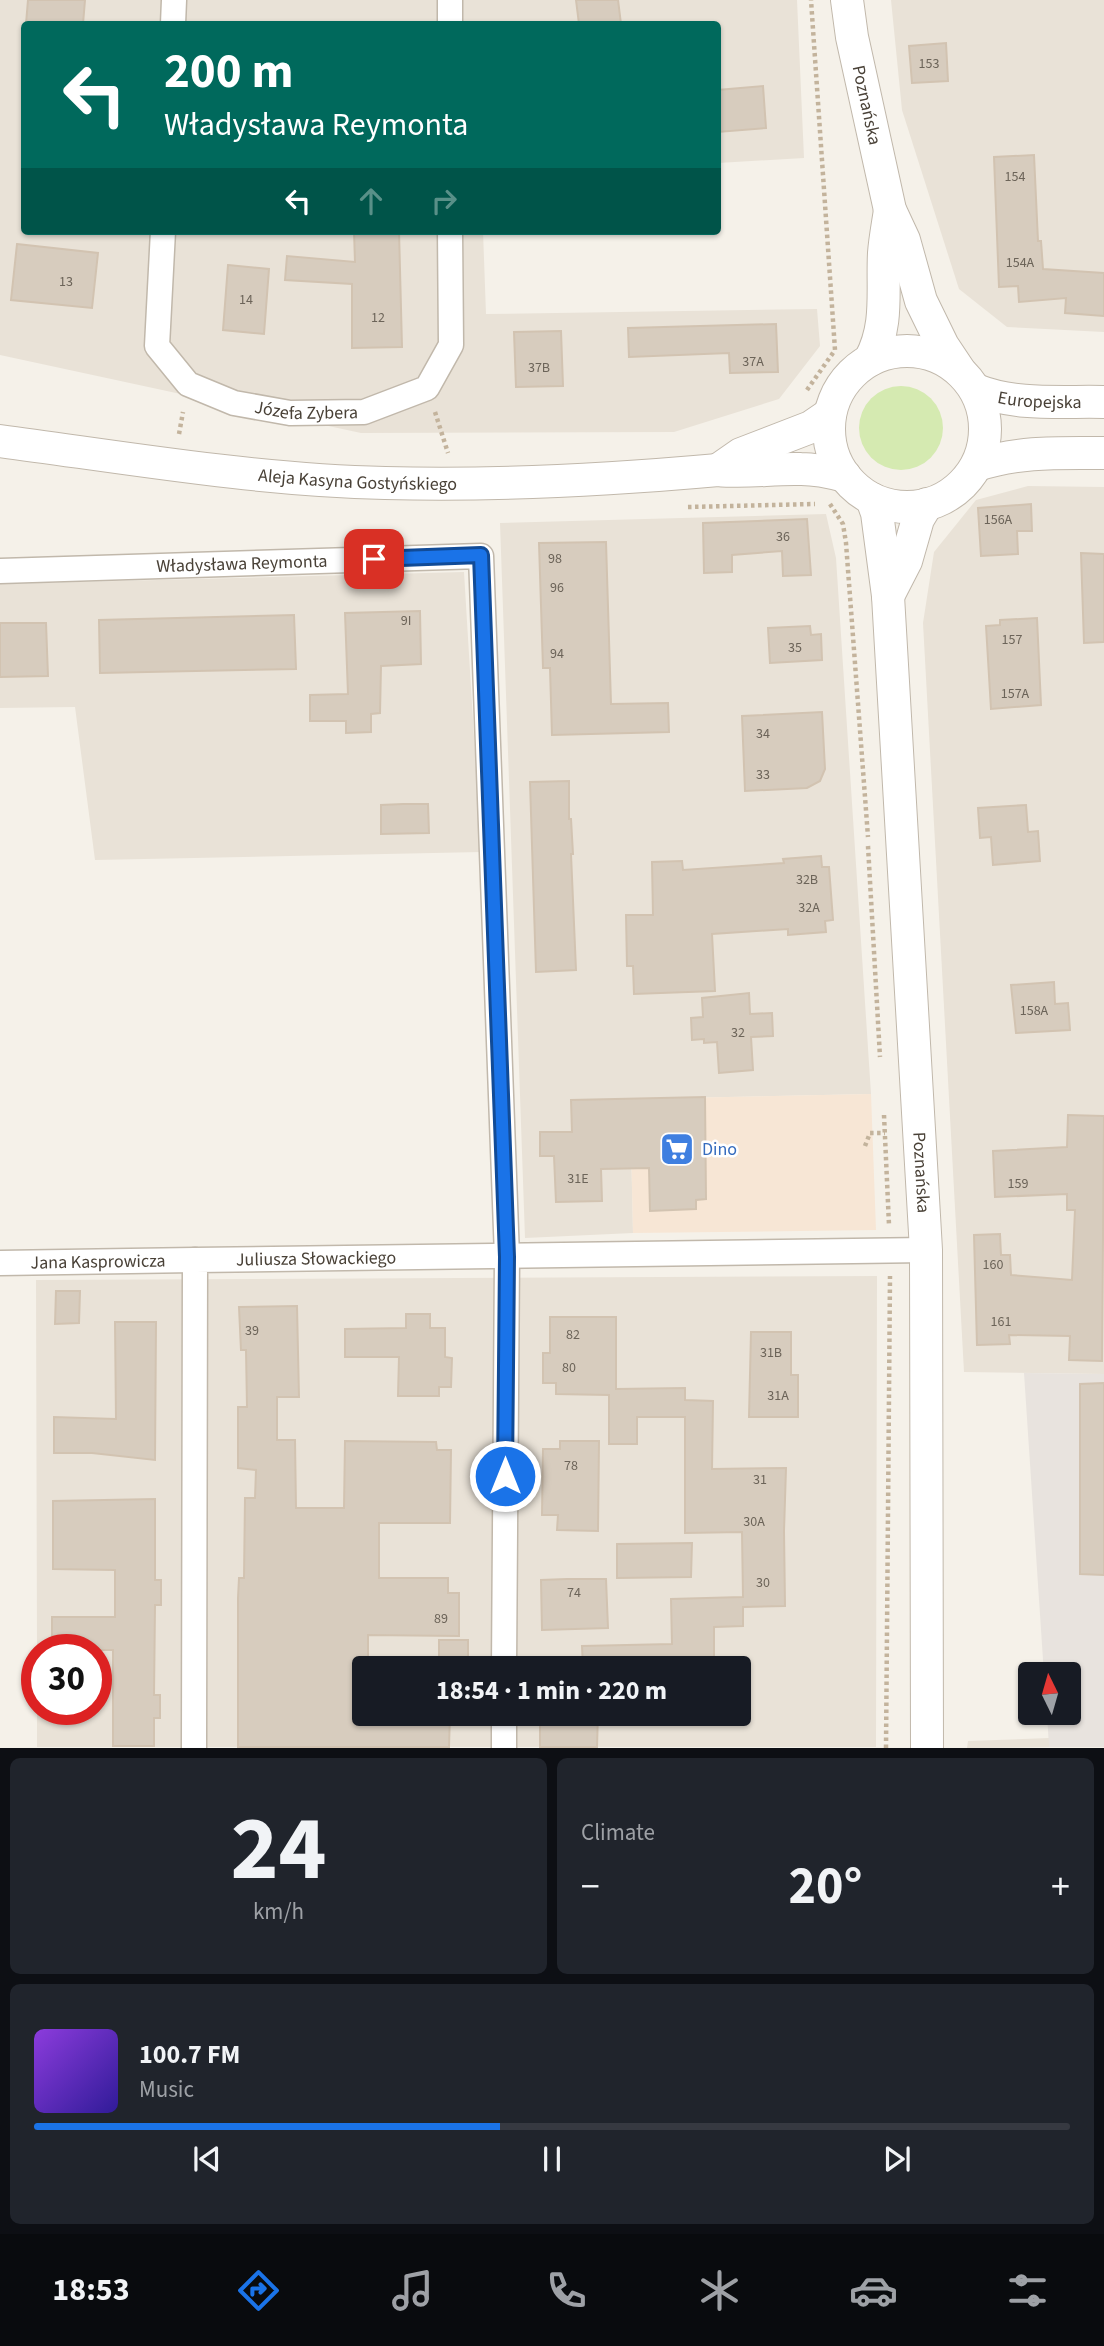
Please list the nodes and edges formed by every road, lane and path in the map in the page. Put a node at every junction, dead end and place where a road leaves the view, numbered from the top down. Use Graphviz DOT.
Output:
graph roads {
  1 [pos="174,0"];
  2 [pos="450,0"];
  3 [pos="811,0"];
  4 [pos="847,0"];
  5 [pos="173,21"];
  6 [pos="450,21"];
  7 [pos="890,210"];
  8 [pos="163,235"];
  9 [pos="450,235"];
  10 [pos="870,360"];
  11 [pos="967,380"];
  12 [pos="427,387"];
  13 [pos="800,400"];
  14 [pos="1104,402"];
  15 [pos="830,414"];
  16 [pos="166,432"];
  17 [pos="192,435"];
  18 [pos="0,441"];
  19 [pos="434,453"];
  20 [pos="448,453"];
  21 [pos="461,453"];
  22 [pos="1104,453"];
  23 [pos="976,465"];
  24 [pos="719,470"];
  25 [pos="845,476"];
  26 [pos="872,499"];
  27 [pos="817,503"];
  28 [pos="830,503"];
  29 [pos="927,504"];
  30 [pos="791,505"];
  31 [pos="0,571"];
  32 [pos="888,597"];
  33 [pos="881,1070"];
  34 [pos="884,1112"];
  35 [pos="885,1133"];
  36 [pos="865,1146"];
  37 [pos="889,1226"];
  38 [pos="926,1250"];
  39 [pos="507,1257"];
  40 [pos="195,1260"];
  41 [pos="0,1264"];
  42 [pos="890,1276"];
  43 [pos="504,1656"];
  44 [pos="504,1726"];
  45 [pos="194,1748"];
  46 [pos="504,1748"];
  47 [pos="886,1748"];
  48 [pos="927,1748"];
  1 -- 5 [label="street"];
  2 -- 6 [label="street"];
  3 -- 13 [label="path"];
  4 -- 7 [label="street, Poznańska"];
  7 -- 10 [label="street, Poznańska"];
  7 -- 11 [label="street, Poznańska"];
  8 -- 12 [label="street, Józefa Zybera"];
  9 -- 12 [label="street"];
  10 -- 11 [label="street"];
  10 -- 15 [label="street"];
  11 -- 14 [label="street, Europejska"];
  11 -- 23 [label="street"];
  12 -- 20 [label="path"];
  15 -- 24 [label="street, Aleja Kasyna Gostyńskiego"];
  15 -- 25 [label="street"];
  16 -- 17 [label="path"];
  18 -- 24 [label="street, Aleja Kasyna Gostyńskiego"];
  19 -- 20 [label="path"];
  20 -- 21 [label="path"];
  22 -- 23 [label="street"];
  23 -- 29 [label="street"];
  24 -- 25 [label="street, Aleja Kasyna Gostyńskiego"];
  25 -- 26 [label="street"];
  26 -- 29 [label="street"];
  26 -- 32 [label="street, Poznańska"];
  27 -- 30 [label="path"];
  28 -- 33 [label="path"];
  29 -- 32 [label="street, Poznańska"];
  31 -- 39 [label="street, Władysława Reymonta"];
  32 -- 38 [label="street, Poznańska"];
  34 -- 35 [label="path"];
  35 -- 36 [label="path"];
  35 -- 37 [label="path"];
  38 -- 39 [label="street, Juliusza Słowackiego"];
  38 -- 48 [label="street, Poznańska"];
  39 -- 40 [label="street, Juliusza Słowackiego"];
  39 -- 43 [label="street"];
  40 -- 41 [label="street, Jana Kasprowicza"];
  40 -- 45 [label="street"];
  42 -- 47 [label="path"];
  44 -- 46 [label="street"];
}
